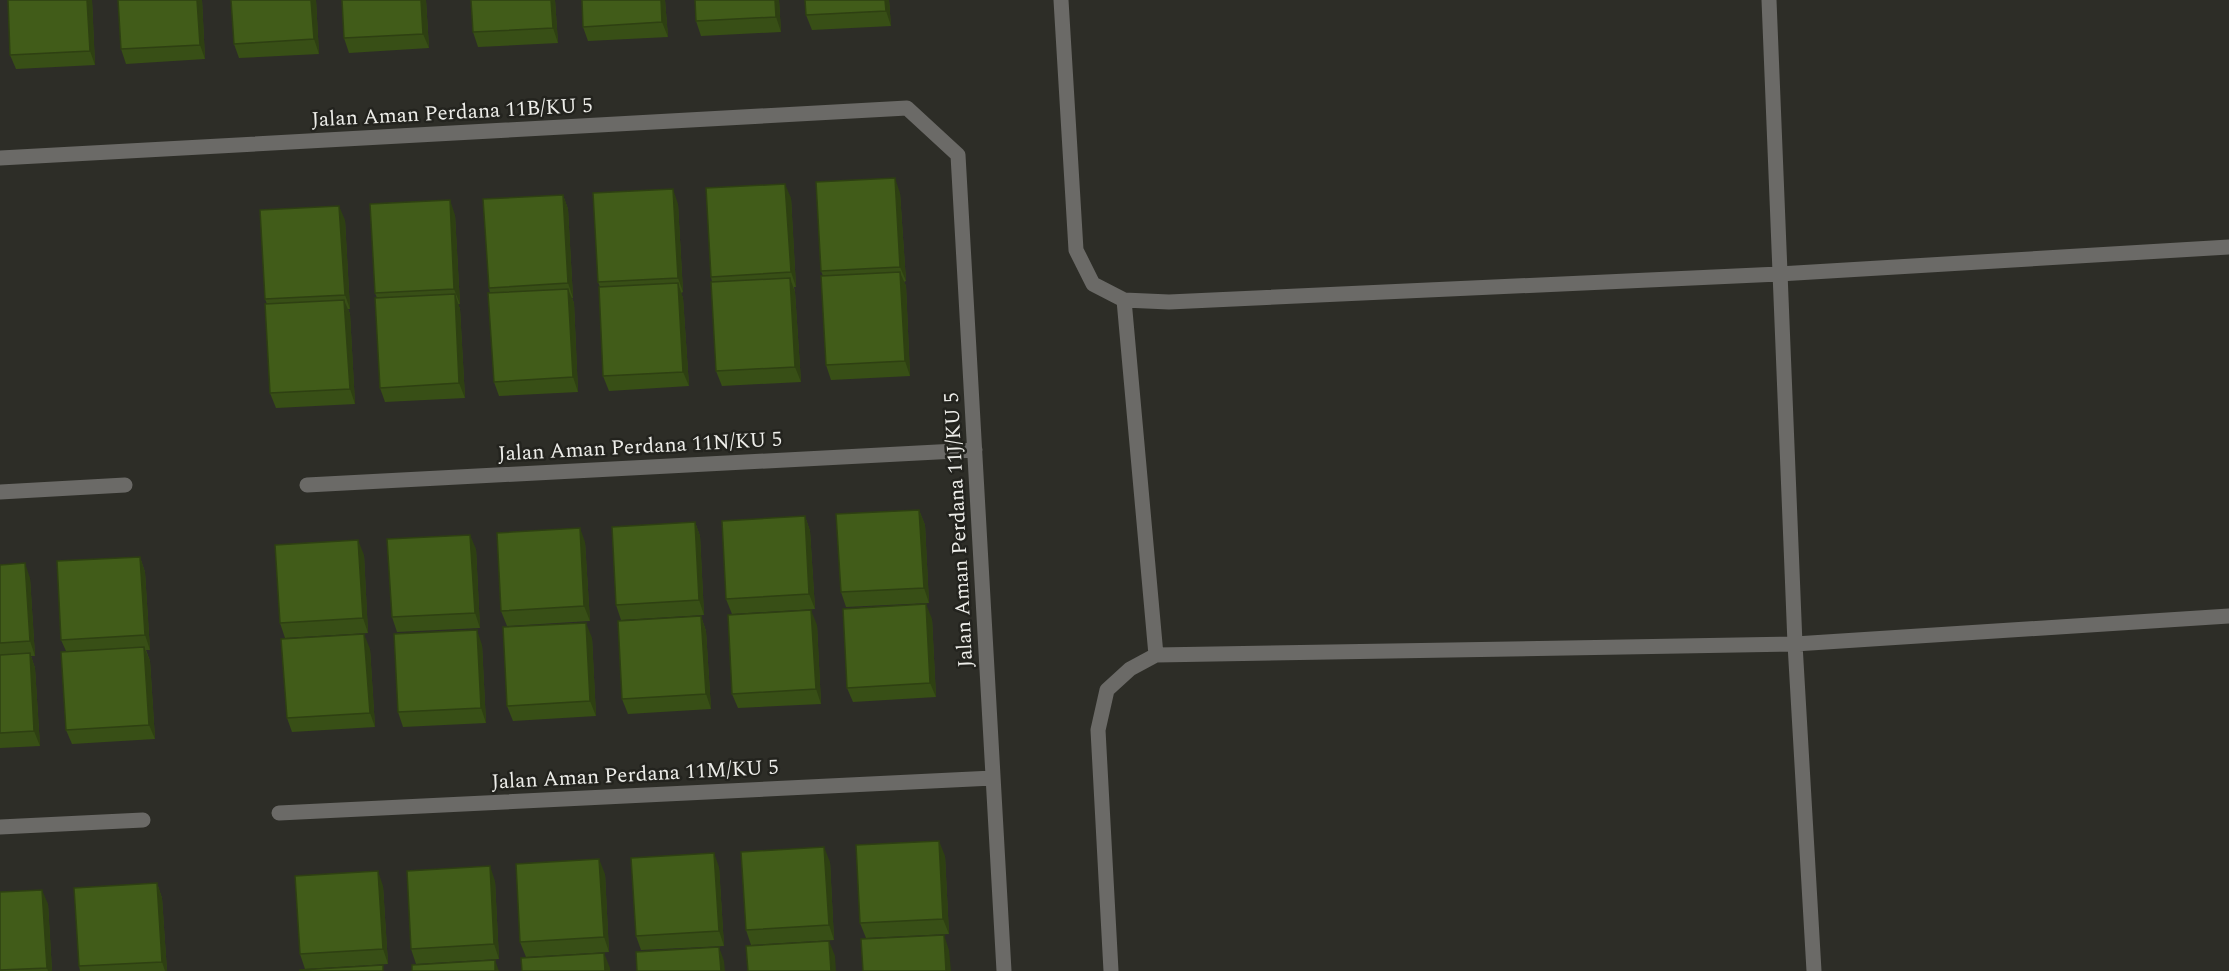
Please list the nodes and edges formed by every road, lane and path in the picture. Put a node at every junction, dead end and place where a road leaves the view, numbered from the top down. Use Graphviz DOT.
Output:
graph roads {
  1 [pos="1060,0"];
  2 [pos="1769,0"];
  3 [pos="907,108"];
  4 [pos="0,158"];
  5 [pos="2229,247"];
  6 [pos="1779,274"];
  7 [pos="1124,300"];
  8 [pos="975,450"];
  9 [pos="307,485"];
  10 [pos="125,486"];
  11 [pos="0,492"];
  12 [pos="2229,616"];
  13 [pos="1795,644"];
  14 [pos="1156,655"];
  15 [pos="993,778"];
  16 [pos="279,813"];
  17 [pos="143,820"];
  18 [pos="0,828"];
  19 [pos="1005,971"];
  20 [pos="1111,971"];
  21 [pos="1814,971"];
  1 -- 7 [label="street"];
  2 -- 6 [label="street"];
  3 -- 4 [label="street, Jalan Aman Perdana 11B/KU 5"];
  3 -- 8 [label="street, Jalan Aman Perdana 11J/KU 5"];
  5 -- 6 [label="street"];
  6 -- 7 [label="street"];
  6 -- 13 [label="street"];
  7 -- 14 [label="street"];
  8 -- 9 [label="street, Jalan Aman Perdana 11N/KU 5"];
  8 -- 15 [label="street, Jalan Aman Perdana 11J/KU 5"];
  10 -- 11 [label="street"];
  12 -- 13 [label="street"];
  13 -- 14 [label="street"];
  13 -- 21 [label="street"];
  14 -- 20 [label="street"];
  15 -- 16 [label="street, Jalan Aman Perdana 11M/KU 5"];
  15 -- 19 [label="street, Jalan Aman Perdana 11J/KU 5"];
  17 -- 18 [label="street"];
}
